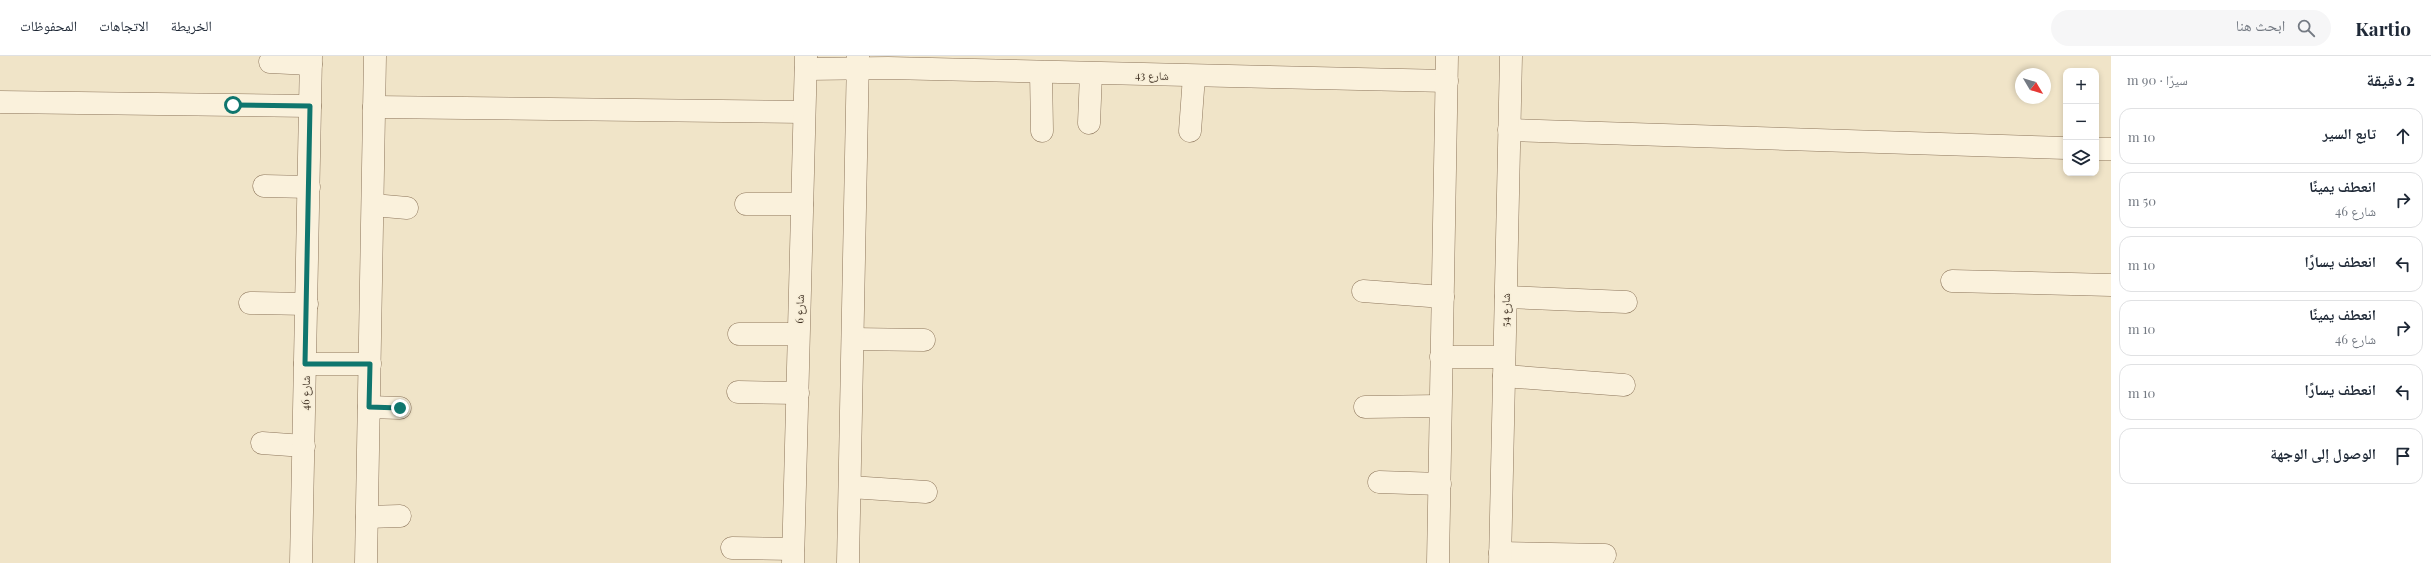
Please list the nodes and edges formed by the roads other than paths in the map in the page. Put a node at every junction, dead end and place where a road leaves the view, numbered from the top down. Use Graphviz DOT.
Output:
graph roads {
  1 [pos="375,56"];
  2 [pos="1447,56"];
  3 [pos="1511,56"];
  4 [pos="311,60"];
  5 [pos="270,62"];
  6 [pos="806,62"];
  7 [pos="858,62"];
  8 [pos="1041,72"];
  9 [pos="1091,74"];
  10 [pos="1194,76"];
  11 [pos="1447,81"];
  12 [pos="0,102"];
  13 [pos="310,106"];
  14 [pos="374,107"];
  15 [pos="804,112"];
  16 [pos="1089,123"];
  17 [pos="1509,130"];
  18 [pos="1042,131"];
  19 [pos="1190,131"];
  20 [pos="2063,148"];
  21 [pos="2099,148"];
  22 [pos="2111,149"];
  23 [pos="264,186"];
  24 [pos="308,187"];
  25 [pos="746,204"];
  26 [pos="802,204"];
  27 [pos="373,205"];
  28 [pos="407,208"];
  29 [pos="1952,281"];
  30 [pos="2111,285"];
  31 [pos="1364,291"];
  32 [pos="1443,297"];
  33 [pos="1506,297"];
  34 [pos="1626,302"];
  35 [pos="250,303"];
  36 [pos="307,304"];
  37 [pos="739,334"];
  38 [pos="798,334"];
  39 [pos="853,339"];
  40 [pos="924,340"];
  41 [pos="1441,357"];
  42 [pos="305,364"];
  43 [pos="370,364"];
  44 [pos="1504,367"];
  45 [pos="1624,385"];
  46 [pos="738,392"];
  47 [pos="798,393"];
  48 [pos="1440,406"];
  49 [pos="369,407"];
  50 [pos="1366,407"];
  51 [pos="400,408"];
  52 [pos="262,443"];
  53 [pos="304,446"];
  54 [pos="1379,482"];
  55 [pos="1440,484"];
  56 [pos="850,487"];
  57 [pos="926,492"];
  58 [pos="400,516"];
  59 [pos="367,517"];
  60 [pos="732,548"];
  61 [pos="1605,555"];
  62 [pos="793,556"];
  63 [pos="1500,558"];
  64 [pos="302,563"];
  65 [pos="366,563"];
  66 [pos="848,563"];
  67 [pos="1438,563"];
  1 -- 14 [label="lane"];
  2 -- 11 [label="lane"];
  3 -- 17 [label="lane, شارع 54"];
  4 -- 5 [label="lane"];
  4 -- 13 [label="lane, شارع 46"];
  6 -- 7 [label="lane, شارع 43"];
  6 -- 15 [label="lane, شارع 6"];
  7 -- 8 [label="lane, شارع 43"];
  7 -- 39 [label="lane"];
  8 -- 9 [label="lane, شارع 43"];
  8 -- 18 [label="lane"];
  9 -- 10 [label="lane, شارع 43"];
  9 -- 16 [label="lane"];
  10 -- 11 [label="lane, شارع 43"];
  10 -- 19 [label="lane"];
  11 -- 32 [label="lane"];
  12 -- 13 [label="lane"];
  13 -- 24 [label="lane, شارع 46"];
  14 -- 15 [label="lane"];
  14 -- 27 [label="lane"];
  15 -- 26 [label="lane, شارع 6"];
  17 -- 20 [label="lane"];
  17 -- 33 [label="lane, شارع 54"];
  21 -- 22 [label="lane"];
  23 -- 24 [label="lane"];
  24 -- 36 [label="lane, شارع 46"];
  25 -- 26 [label="lane"];
  26 -- 38 [label="lane, شارع 6"];
  27 -- 28 [label="lane"];
  27 -- 43 [label="lane"];
  29 -- 30 [label="lane"];
  31 -- 32 [label="lane"];
  32 -- 41 [label="lane"];
  33 -- 34 [label="lane"];
  33 -- 44 [label="lane, شارع 54"];
  35 -- 36 [label="lane"];
  36 -- 42 [label="lane, شارع 46"];
  37 -- 38 [label="lane"];
  38 -- 47 [label="lane, شارع 6"];
  39 -- 40 [label="lane"];
  39 -- 56 [label="lane"];
  41 -- 44 [label="lane"];
  41 -- 48 [label="lane"];
  42 -- 43 [label="lane"];
  42 -- 53 [label="lane, شارع 46"];
  43 -- 49 [label="lane"];
  44 -- 45 [label="lane"];
  44 -- 63 [label="lane, شارع 54"];
  46 -- 47 [label="lane"];
  47 -- 62 [label="lane, شارع 6"];
  48 -- 50 [label="lane"];
  48 -- 55 [label="lane"];
  49 -- 51 [label="lane"];
  49 -- 59 [label="lane"];
  52 -- 53 [label="lane"];
  53 -- 64 [label="lane, شارع 46"];
  54 -- 55 [label="lane"];
  55 -- 67 [label="lane"];
  56 -- 57 [label="lane"];
  56 -- 66 [label="lane"];
  58 -- 59 [label="lane"];
  59 -- 65 [label="lane"];
  60 -- 62 [label="lane"];
  61 -- 63 [label="lane"];
}
